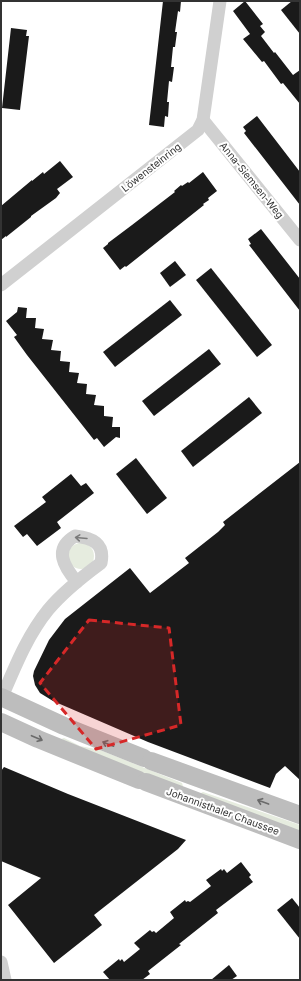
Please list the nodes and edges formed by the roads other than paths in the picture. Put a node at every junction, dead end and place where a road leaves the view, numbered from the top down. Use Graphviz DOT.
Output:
graph roads {
  1 [pos="220,1"];
  2 [pos="203,120"];
  3 [pos="298,235"];
  4 [pos="1,285"];
  5 [pos="77,582"];
  6 [pos="1,697"];
  7 [pos="1,722"];
  8 [pos="300,815"];
  9 [pos="300,840"];
  10 [pos="1,962"];
  11 [pos="5,980"];
  1 -- 2 [label="street, Löwensteinring"];
  2 -- 3 [label="street, Anna-Siemsen-Weg"];
  2 -- 4 [label="street, Löwensteinring"];
  5 -- 5 [label="street, one-way"];
  5 -- 6 [label="street"];
  8 -- 6 [label="main road, one-way"];
  7 -- 9 [label="main road, Johannisthaler Chaussee, one-way"];
  10 -- 11 [label="street"];
}
